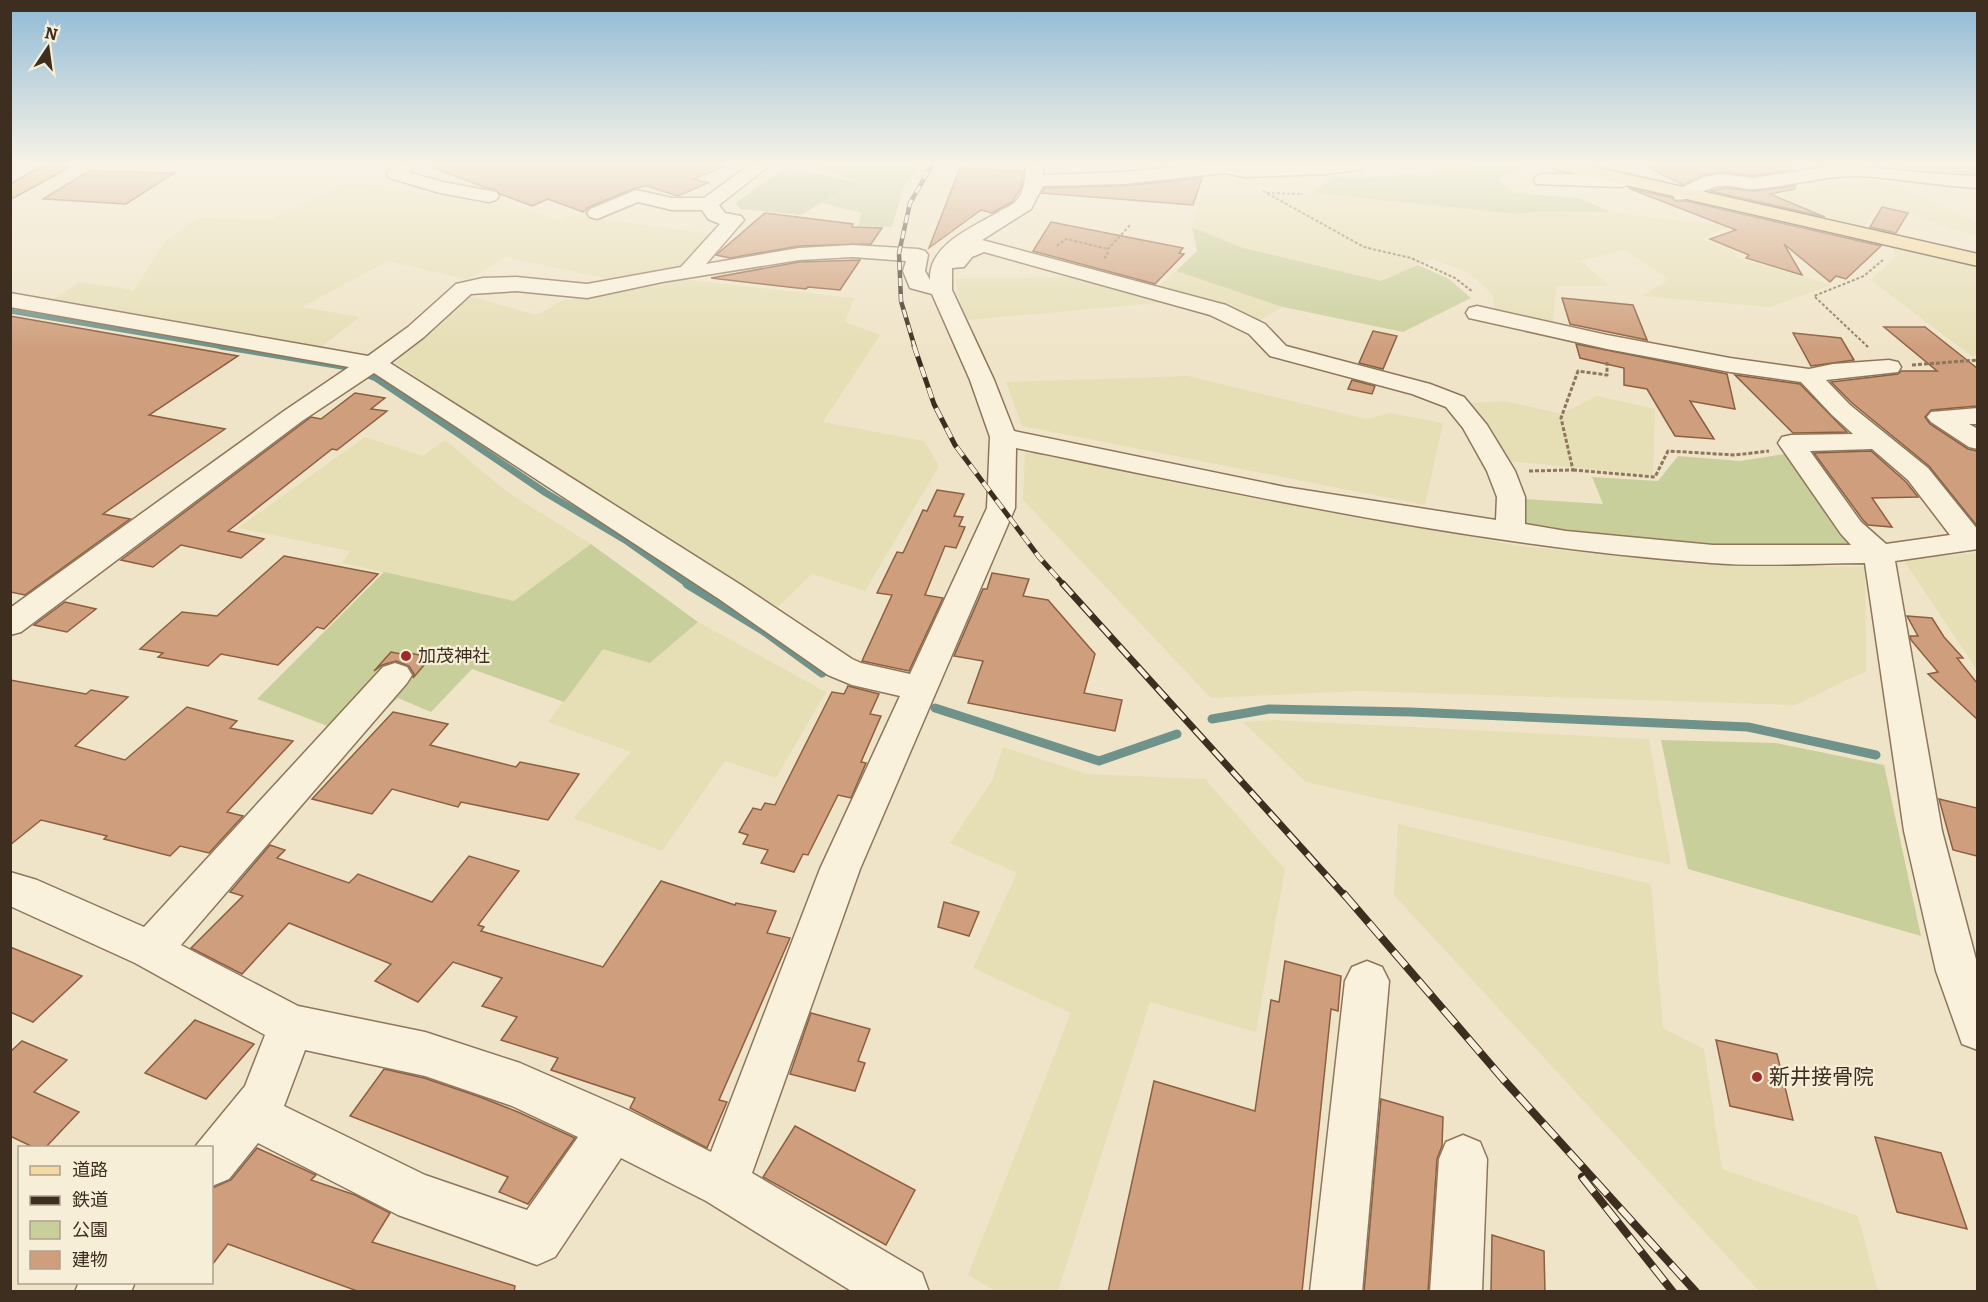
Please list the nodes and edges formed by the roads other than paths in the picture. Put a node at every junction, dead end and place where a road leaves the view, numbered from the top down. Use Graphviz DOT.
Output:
graph roads {
  1 [pos="991,226"];
  2 [pos="1824,226"];
  3 [pos="727,227"];
  4 [pos="800,254"];
  5 [pos="1977,260"];
  6 [pos="687,273"];
  7 [pos="941,281"];
  8 [pos="10,300"];
  9 [pos="1479,305"];
  10 [pos="1889,367"];
  11 [pos="361,370"];
  12 [pos="1809,376"];
  13 [pos="1977,416"];
  14 [pos="1003,437"];
  15 [pos="1878,441"];
  16 [pos="1977,441"];
  17 [pos="1510,530"];
  18 [pos="1974,540"];
  19 [pos="1879,554"];
  20 [pos="10,624"];
  21 [pos="395,675"];
  22 [pos="921,688"];
  23 [pos="10,890"];
  24 [pos="150,950"];
  25 [pos="1967,973"];
  26 [pos="1367,981"];
  27 [pos="291,1026"];
  28 [pos="1977,1029"];
  29 [pos="252,1115"];
  30 [pos="613,1128"];
  31 [pos="1463,1159"];
  32 [pos="213,1161"];
  33 [pos="723,1184"];
  34 [pos="903,1292"];
  35 [pos="1336,1292"];
  36 [pos="1456,1292"];
  1 -- 7 [label="street"];
  2 -- 5 [label="main road"];
  3 -- 4 [label="street"];
  3 -- 6 [label="street"];
  4 -- 6 [label="street"];
  4 -- 7 [label="street"];
  6 -- 11 [label="street"];
  7 -- 14 [label="street"];
  7 -- 17 [label="street"];
  8 -- 11 [label="street"];
  9 -- 12 [label="street"];
  10 -- 12 [label="street"];
  11 -- 20 [label="street"];
  11 -- 22 [label="street"];
  12 -- 15 [label="street"];
  13 -- 16 [label="street"];
  14 -- 17 [label="street"];
  14 -- 22 [label="street"];
  15 -- 18 [label="street"];
  15 -- 19 [label="street"];
  17 -- 19 [label="street"];
  18 -- 19 [label="street"];
  19 -- 25 [label="street"];
  21 -- 24 [label="street"];
  22 -- 33 [label="street"];
  23 -- 24 [label="street"];
  24 -- 27 [label="street"];
  25 -- 28 [label="street"];
  26 -- 35 [label="street"];
  27 -- 29 [label="street"];
  27 -- 30 [label="street"];
  29 -- 30 [label="street"];
  29 -- 32 [label="street"];
  30 -- 33 [label="street"];
  31 -- 36 [label="street"];
  33 -- 34 [label="street"];
}
